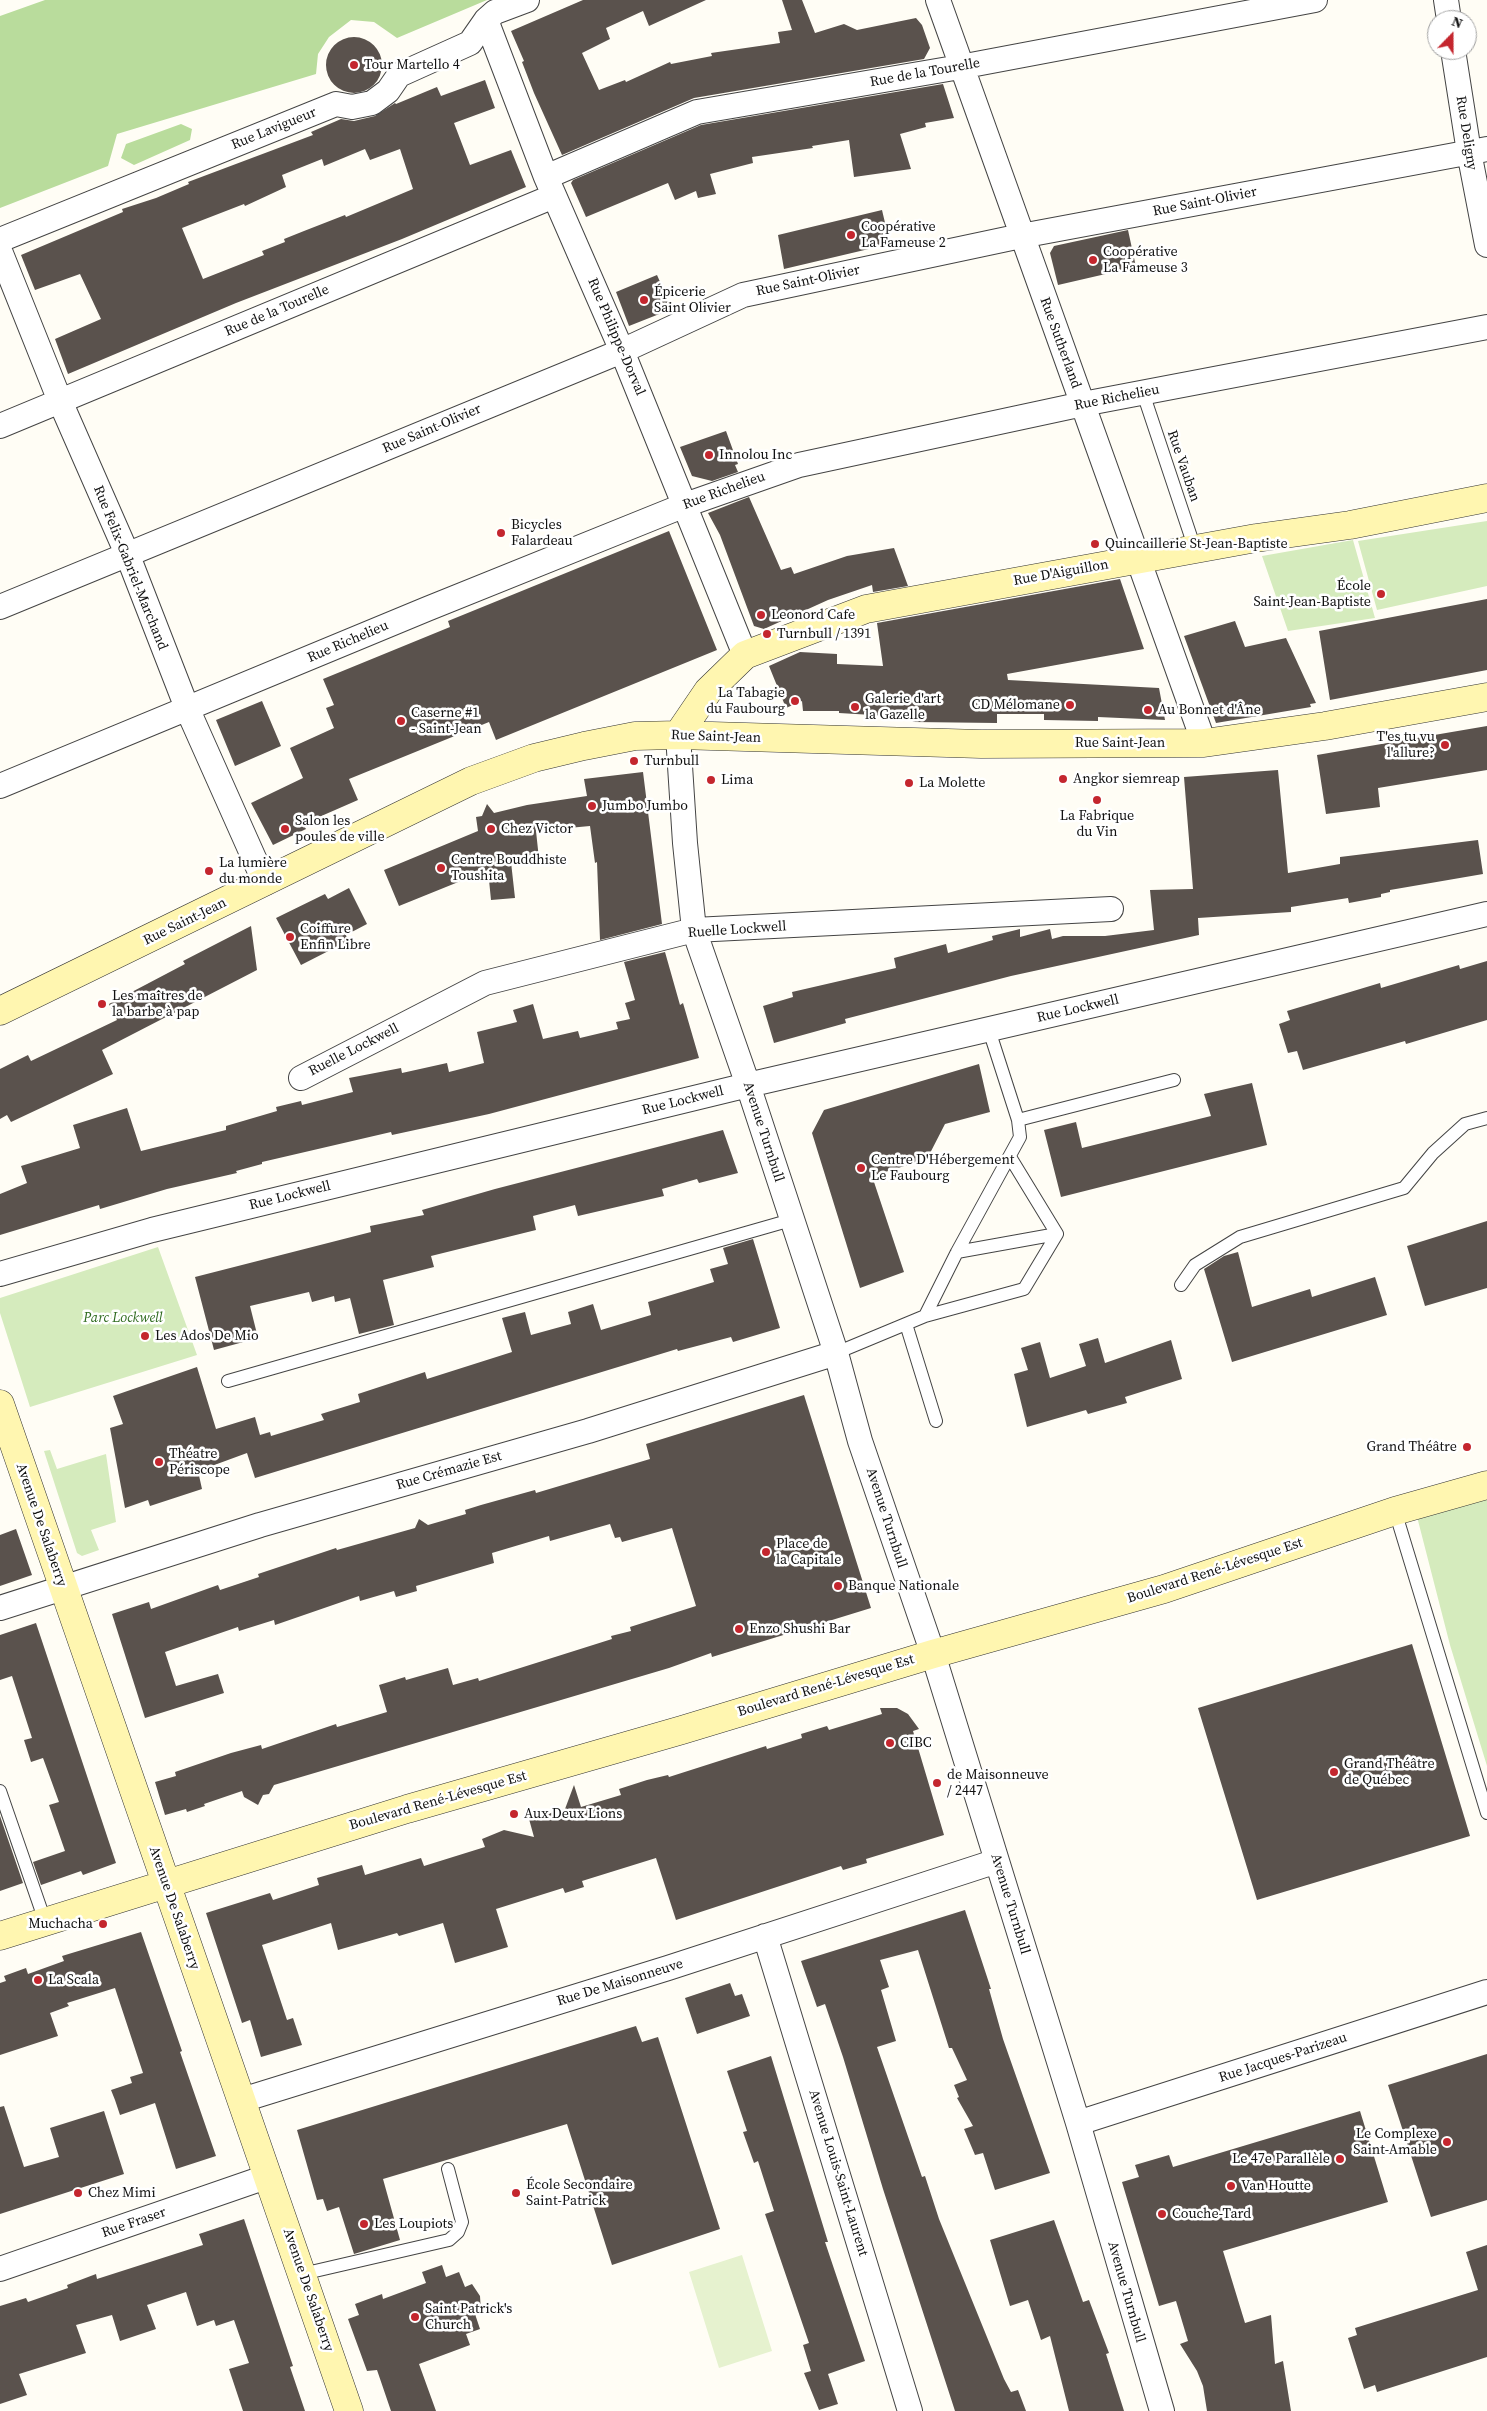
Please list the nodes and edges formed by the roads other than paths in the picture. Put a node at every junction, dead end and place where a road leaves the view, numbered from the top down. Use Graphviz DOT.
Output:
graph roads {
  1 [pos="527,0"];
  2 [pos="938,0"];
  3 [pos="1315,0"];
  4 [pos="486,20"];
  5 [pos="1455,60"];
  6 [pos="960,67"];
  7 [pos="1478,151"];
  8 [pos="550,187"];
  9 [pos="1021,236"];
  10 [pos="0,240"];
  11 [pos="1487,245"];
  12 [pos="0,252"];
  13 [pos="1487,327"];
  14 [pos="622,350"];
  15 [pos="1143,393"];
  16 [pos="60,401"];
  17 [pos="1082,404"];
  18 [pos="0,426"];
  19 [pos="1487,498"];
  20 [pos="686,504"];
  21 [pos="1195,549"];
  22 [pos="128,556"];
  23 [pos="1137,560"];
  24 [pos="0,607"];
  25 [pos="745,655"];
  26 [pos="1487,697"];
  27 [pos="187,708"];
  28 [pos="678,735"];
  29 [pos="1204,743"];
  30 [pos="0,786"];
  31 [pos="264,883"];
  32 [pos="1111,910"];
  33 [pos="1487,914"];
  34 [pos="694,930"];
  35 [pos="0,1011"];
  36 [pos="988,1030"];
  37 [pos="301,1078"];
  38 [pos="1174,1080"];
  39 [pos="748,1085"];
  40 [pos="1487,1118"];
  41 [pos="1018,1120"];
  42 [pos="1010,1157"];
  43 [pos="791,1220"];
  44 [pos="1057,1234"];
  45 [pos="956,1252"];
  46 [pos="0,1274"];
  47 [pos="1181,1284"];
  48 [pos="926,1316"];
  49 [pos="906,1324"];
  50 [pos="836,1353"];
  51 [pos="228,1381"];
  52 [pos="0,1404"];
  53 [pos="936,1421"];
  54 [pos="1487,1485"];
  55 [pos="1395,1511"];
  56 [pos="62,1587"];
  57 [pos="0,1608"];
  58 [pos="933,1654"];
  59 [pos="0,1791"];
  60 [pos="1487,1813"];
  61 [pos="997,1861"];
  62 [pos="165,1884"];
  63 [pos="45,1921"];
  64 [pos="0,1936"];
  65 [pos="766,1936"];
  66 [pos="1487,1992"];
  67 [pos="242,2100"];
  68 [pos="1078,2123"];
  69 [pos="448,2169"];
  70 [pos="269,2176"];
  71 [pos="0,2269"];
  72 [pos="302,2274"];
  73 [pos="349,2411"];
  74 [pos="910,2411"];
  75 [pos="1162,2411"];
  1 -- 4 [label="street, Rue Lavigueur"];
  2 -- 6 [label="street, Rue Sutherland"];
  3 -- 6 [label="street, Rue de la Tourelle"];
  4 -- 8 [label="street, Rue Philippe-Dorval"];
  4 -- 10 [label="street, Rue Lavigueur"];
  5 -- 7 [label="street, Rue Deligny"];
  6 -- 8 [label="street, Rue de la Tourelle"];
  6 -- 9 [label="street, Rue Sutherland"];
  7 -- 9 [label="street, Rue Saint-Olivier"];
  7 -- 11 [label="street, Rue Deligny"];
  8 -- 14 [label="street, Rue Philippe-Dorval"];
  8 -- 16 [label="street, Rue de la Tourelle"];
  9 -- 14 [label="street, Rue Saint-Olivier"];
  9 -- 17 [label="street, Rue Sutherland"];
  12 -- 16 [label="street, Rue Felix-Gabriel-Marchand"];
  13 -- 15 [label="street, Rue Richelieu"];
  14 -- 20 [label="street, Rue Philippe-Dorval"];
  14 -- 22 [label="street, Rue Saint-Olivier"];
  15 -- 17 [label="street, Rue Richelieu"];
  15 -- 21 [label="lane, Rue Vauban"];
  16 -- 18 [label="street, Rue de la Tourelle"];
  16 -- 22 [label="street, Rue Felix-Gabriel-Marchand"];
  17 -- 20 [label="street, Rue Richelieu"];
  17 -- 23 [label="street, Rue Sutherland"];
  19 -- 21 [label="main road, Rue D'Aiguillon"];
  20 -- 25 [label="street, Rue Philippe-Dorval"];
  20 -- 27 [label="street, Rue Richelieu"];
  21 -- 23 [label="main road, Rue D'Aiguillon"];
  22 -- 24 [label="street, Rue Saint-Olivier"];
  22 -- 27 [label="street, Rue Felix-Gabriel-Marchand"];
  23 -- 25 [label="main road, Rue D'Aiguillon"];
  23 -- 29 [label="street, Rue Sutherland"];
  25 -- 28 [label="main road, Rue D'Aiguillon"];
  26 -- 29 [label="main road, Rue Saint-Jean"];
  27 -- 30 [label="street, Rue Richelieu"];
  27 -- 31 [label="street, Rue Felix-Gabriel-Marchand"];
  28 -- 29 [label="main road, Rue Saint-Jean"];
  28 -- 31 [label="main road, Rue Saint-Jean"];
  28 -- 34 [label="street, Avenue Turnbull"];
  31 -- 35 [label="main road, Rue Saint-Jean"];
  32 -- 34 [label="street, Ruelle Lockwell"];
  33 -- 36 [label="street, Rue Lockwell"];
  34 -- 37 [label="street, Ruelle Lockwell"];
  34 -- 39 [label="street, Avenue Turnbull"];
  36 -- 39 [label="street, Rue Lockwell"];
  36 -- 41 [label="lane"];
  38 -- 41 [label="lane"];
  39 -- 43 [label="street, Avenue Turnbull"];
  39 -- 46 [label="street, Rue Lockwell"];
  40 -- 47 [label="lane"];
  41 -- 42 [label="lane"];
  42 -- 44 [label="lane"];
  42 -- 45 [label="lane"];
  43 -- 50 [label="street, Avenue Turnbull"];
  43 -- 51 [label="lane"];
  44 -- 45 [label="lane"];
  44 -- 48 [label="lane"];
  45 -- 48 [label="lane"];
  48 -- 49 [label="lane"];
  49 -- 50 [label="lane"];
  49 -- 53 [label="lane"];
  50 -- 56 [label="street, Rue Crémazie Est"];
  50 -- 58 [label="street, Avenue Turnbull"];
  52 -- 56 [label="main road, Avenue De Salaberry"];
  54 -- 55 [label="main road, Boulevard René-Lévesque Est"];
  55 -- 58 [label="main road, Boulevard René-Lévesque Est"];
  55 -- 60 [label="lane"];
  56 -- 57 [label="street, Rue Crémazie Est"];
  56 -- 62 [label="main road, Avenue De Salaberry"];
  58 -- 61 [label="street, Avenue Turnbull"];
  58 -- 62 [label="main road, Boulevard René-Lévesque Est"];
  59 -- 63 [label="lane"];
  61 -- 65 [label="street, Rue De Maisonneuve"];
  61 -- 68 [label="street, Avenue Turnbull"];
  62 -- 63 [label="main road, Boulevard René-Lévesque Est"];
  62 -- 67 [label="main road, Avenue De Salaberry"];
  63 -- 64 [label="main road, Boulevard René-Lévesque Est"];
  65 -- 67 [label="street, Rue De Maisonneuve"];
  65 -- 74 [label="street, Avenue Louis-Saint-Laurent"];
  66 -- 68 [label="street, Rue Jacques-Parizeau"];
  67 -- 70 [label="main road, Avenue De Salaberry"];
  68 -- 75 [label="street, Avenue Turnbull"];
  69 -- 72 [label="lane"];
  70 -- 71 [label="street, Rue Fraser"];
  70 -- 72 [label="main road, Avenue De Salaberry"];
  72 -- 73 [label="main road, Avenue De Salaberry"];
}
